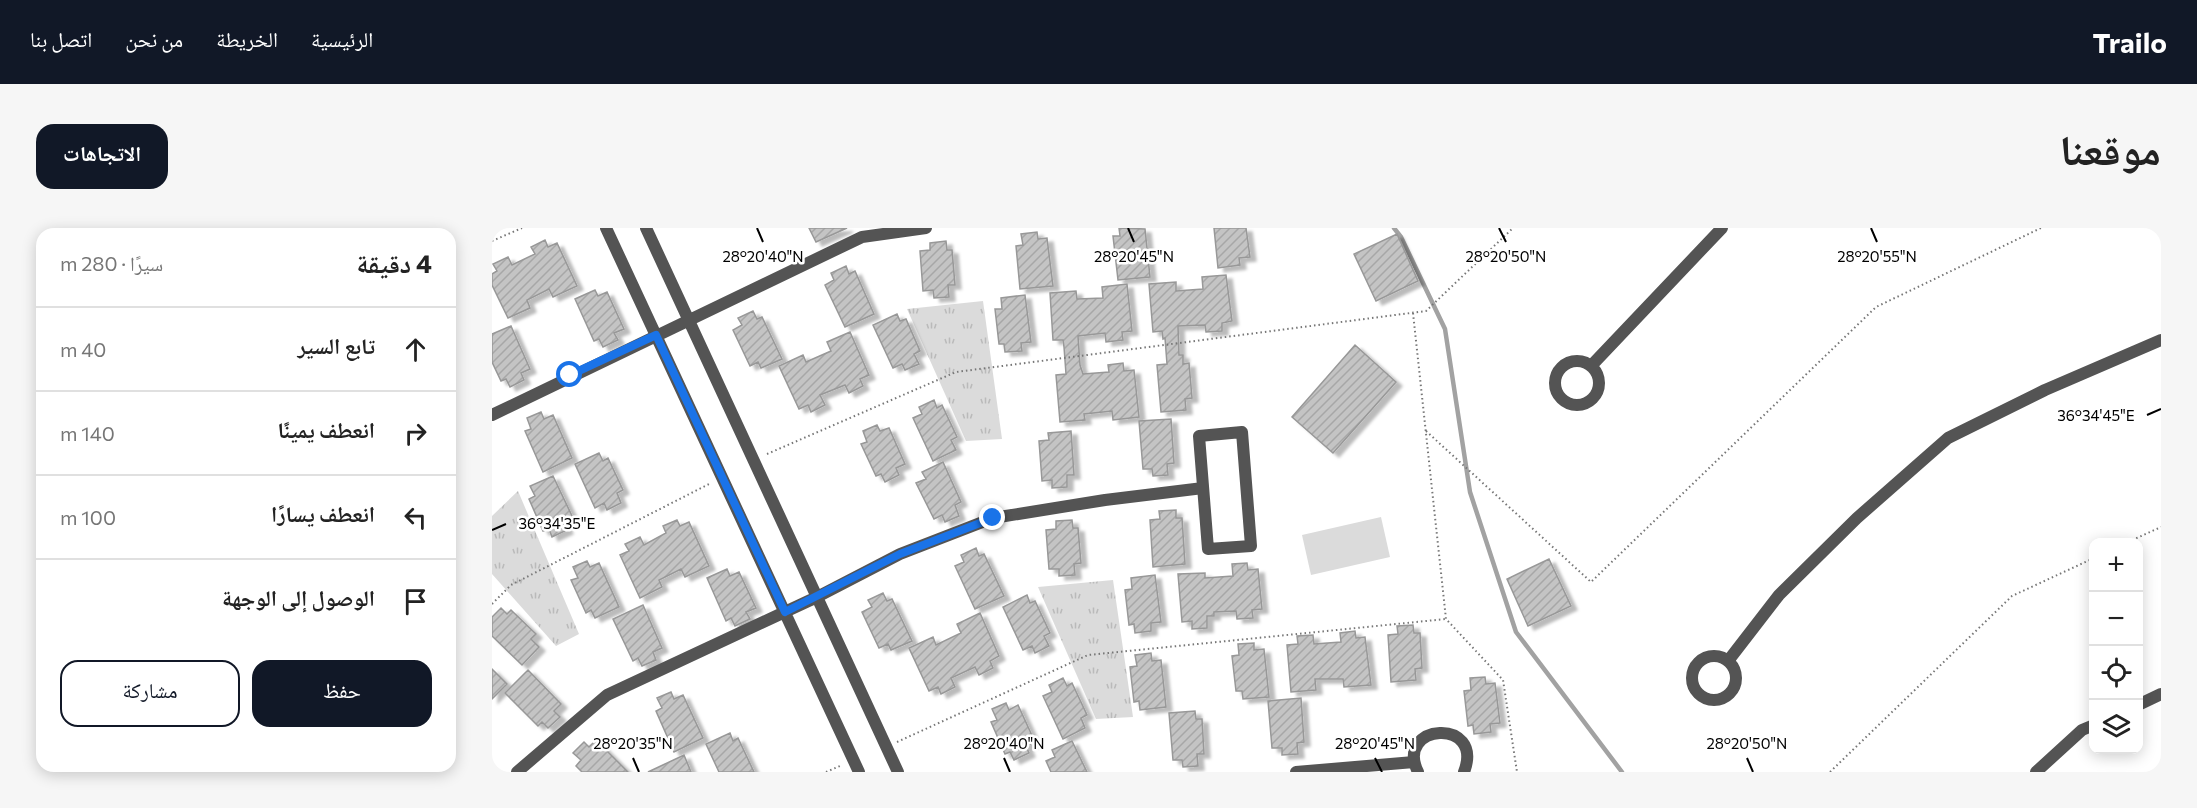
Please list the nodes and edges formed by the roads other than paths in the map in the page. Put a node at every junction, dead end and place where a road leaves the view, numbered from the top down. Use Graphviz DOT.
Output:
graph roads {
  1 [pos="606,228"];
  2 [pos="646,228"];
  3 [pos="926,228"];
  4 [pos="1722,228"];
  5 [pos="688,320"];
  6 [pos="656,335"];
  7 [pos="2161,340"];
  8 [pos="1591,366"];
  9 [pos="492,415"];
  10 [pos="1203,488"];
  11 [pos="817,597"];
  12 [pos="785,612"];
  13 [pos="1728,661"];
  14 [pos="2161,694"];
  15 [pos="2143,703"];
  16 [pos="2089,727"];
  17 [pos="1416,767"];
  18 [pos="517,772"];
  19 [pos="859,772"];
  20 [pos="898,772"];
  21 [pos="1296,772"];
  22 [pos="1464,772"];
  23 [pos="2036,772"];
  1 -- 6 [label="street"];
  2 -- 5 [label="street"];
  3 -- 5 [label="street"];
  4 -- 8 [label="street"];
  5 -- 6 [label="street"];
  5 -- 11 [label="street"];
  6 -- 9 [label="street"];
  6 -- 12 [label="street"];
  7 -- 13 [label="street"];
  10 -- 10 [label="street"];
  10 -- 11 [label="street"];
  11 -- 12 [label="street"];
  11 -- 20 [label="street"];
  12 -- 18 [label="street"];
  12 -- 19 [label="street"];
  14 -- 15 [label="street"];
  16 -- 23 [label="street"];
  17 -- 21 [label="street"];
  17 -- 22 [label="street"];
}
